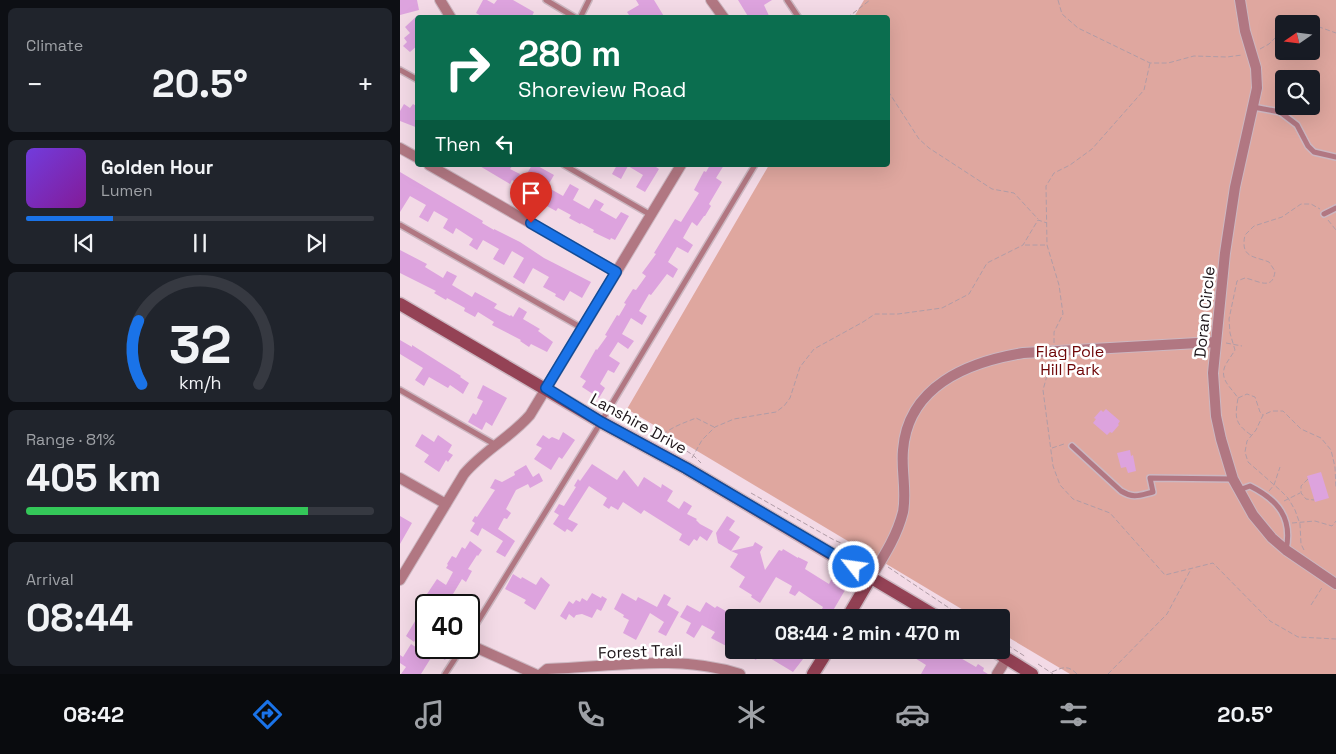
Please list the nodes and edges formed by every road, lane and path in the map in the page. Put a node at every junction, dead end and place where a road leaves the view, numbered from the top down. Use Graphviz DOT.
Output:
graph roads {
  1 [pos="440,0"];
  2 [pos="546,0"];
  3 [pos="590,0"];
  4 [pos="711,0"];
  5 [pos="787,0"];
  6 [pos="870,0"];
  7 [pos="1058,0"];
  8 [pos="1240,0"];
  9 [pos="448,15"];
  10 [pos="571,15"];
  11 [pos="582,15"];
  12 [pos="722,15"];
  13 [pos="797,15"];
  14 [pos="851,15"];
  15 [pos="1320,27"];
  16 [pos="1336,33"];
  17 [pos="1275,38"];
  18 [pos="1251,52"];
  19 [pos="1150,63"];
  20 [pos="400,70"];
  21 [pos="415,78"];
  22 [pos="890,94"];
  23 [pos="1253,107"];
  24 [pos="400,148"];
  25 [pos="415,156"];
  26 [pos="1336,158"];
  27 [pos="432,167"];
  28 [pos="567,167"];
  29 [pos="680,167"];
  30 [pos="754,167"];
  31 [pos="1336,208"];
  32 [pos="1324,214"];
  33 [pos="651,215"];
  34 [pos="1038,220"];
  35 [pos="1048,223"];
  36 [pos="400,224"];
  37 [pos="1336,230"];
  38 [pos="1023,245"];
  39 [pos="1047,245"];
  40 [pos="616,272"];
  41 [pos="400,304"];
  42 [pos="582,328"];
  43 [pos="1215,342"];
  44 [pos="1234,344"];
  45 [pos="1242,346"];
  46 [pos="1053,351"];
  47 [pos="546,388"];
  48 [pos="400,390"];
  49 [pos="1238,398"];
  50 [pos="1263,415"];
  51 [pos="601,422"];
  52 [pos="715,427"];
  53 [pos="661,435"];
  54 [pos="1251,435"];
  55 [pos="496,445"];
  56 [pos="1072,446"];
  57 [pos="1050,448"];
  58 [pos="652,449"];
  59 [pos="693,456"];
  60 [pos="705,467"];
  61 [pos="1280,467"];
  62 [pos="686,468"];
  63 [pos="400,478"];
  64 [pos="1234,479"];
  65 [pos="1308,479"];
  66 [pos="1274,485"];
  67 [pos="1336,489"];
  68 [pos="1238,490"];
  69 [pos="749,492"];
  70 [pos="1301,493"];
  71 [pos="1288,498"];
  72 [pos="1314,500"];
  73 [pos="446,504"];
  74 [pos="791,515"];
  75 [pos="1300,521"];
  76 [pos="1336,521"];
  77 [pos="1332,526"];
  78 [pos="1336,526"];
  79 [pos="1286,550"];
  80 [pos="1307,554"];
  81 [pos="1191,568"];
  82 [pos="871,577"];
  83 [pos="400,580"];
  84 [pos="1332,581"];
  85 [pos="1310,605"];
  86 [pos="852,609"];
  87 [pos="924,609"];
  88 [pos="480,618"];
  89 [pos="1336,639"];
  90 [pos="480,649"];
  91 [pos="455,659"];
  92 [pos="822,659"];
  93 [pos="1006,659"];
  94 [pos="1009,659"];
  95 [pos="1050,672"];
  96 [pos="445,674"];
  97 [pos="535,674"];
  98 [pos="541,674"];
  99 [pos="740,674"];
  100 [pos="813,674"];
  101 [pos="997,674"];
  102 [pos="1032,674"];
  103 [pos="1077,674"];
  104 [pos="1108,674"];
  1 -- 9 [label="street"];
  2 -- 10 [label="lane"];
  3 -- 11 [label="lane"];
  4 -- 12 [label="street"];
  5 -- 13 [label="lane"];
  6 -- 14 [label="path"];
  7 -- 19 [label="path"];
  8 -- 18 [label="street, Doran Circle"];
  15 -- 16 [label="path"];
  17 -- 18 [label="path"];
  18 -- 19 [label="path"];
  18 -- 23 [label="street, Doran Circle"];
  19 -- 35 [label="path"];
  20 -- 21 [label="lane"];
  22 -- 34 [label="path"];
  23 -- 26 [label="lane"];
  23 -- 43 [label="street, Doran Circle"];
  24 -- 25 [label="street"];
  27 -- 40 [label="street"];
  28 -- 33 [label="lane"];
  29 -- 33 [label="street"];
  30 -- 51 [label="lane"];
  31 -- 32 [label="lane"];
  32 -- 37 [label="path"];
  32 -- 44 [label="path"];
  33 -- 40 [label="street"];
  34 -- 35 [label="path"];
  34 -- 38 [label="path"];
  35 -- 39 [label="path"];
  36 -- 42 [label="lane"];
  38 -- 39 [label="path"];
  38 -- 52 [label="path"];
  39 -- 46 [label="path"];
  40 -- 42 [label="street"];
  41 -- 47 [label="street, Lanshire Drive"];
  42 -- 47 [label="street"];
  43 -- 44 [label="path"];
  43 -- 46 [label="street"];
  43 -- 64 [label="street, Doran Circle"];
  44 -- 45 [label="path"];
  44 -- 49 [label="path"];
  46 -- 57 [label="path"];
  46 -- 82 [label="street"];
  47 -- 51 [label="street, Lanshire Drive"];
  47 -- 55 [label="street"];
  48 -- 55 [label="lane"];
  49 -- 50 [label="path"];
  49 -- 54 [label="path"];
  50 -- 54 [label="path"];
  50 -- 67 [label="path"];
  51 -- 58 [label="street, Lanshire Drive"];
  51 -- 88 [label="lane"];
  52 -- 53 [label="path"];
  52 -- 59 [label="path"];
  53 -- 58 [label="path"];
  53 -- 59 [label="path"];
  54 -- 66 [label="path"];
  55 -- 73 [label="street"];
  56 -- 57 [label="path"];
  56 -- 64 [label="lane"];
  57 -- 81 [label="path"];
  58 -- 62 [label="street, Lanshire Drive"];
  59 -- 60 [label="path"];
  59 -- 62 [label="path"];
  61 -- 66 [label="path"];
  62 -- 82 [label="street, Lanshire Drive"];
  63 -- 73 [label="street"];
  64 -- 68 [label="street, Doran Circle"];
  65 -- 70 [label="path"];
  66 -- 71 [label="path"];
  68 -- 79 [label="street, Doran Circle"];
  68 -- 79 [label="lane"];
  69 -- 74 [label="path"];
  70 -- 71 [label="path"];
  70 -- 72 [label="path"];
  71 -- 75 [label="path"];
  73 -- 83 [label="street"];
  75 -- 77 [label="path"];
  75 -- 80 [label="path"];
  76 -- 77 [label="path"];
  77 -- 78 [label="path"];
  79 -- 84 [label="street, Doran Circle"];
  81 -- 89 [label="path"];
  81 -- 104 [label="path"];
  82 -- 86 [label="street"];
  82 -- 87 [label="street, Lanshire Drive"];
  84 -- 85 [label="path"];
  90 -- 97 [label="street"];
  91 -- 96 [label="lane"];
  92 -- 100 [label="street"];
  93 -- 101 [label="street"];
  94 -- 102 [label="street"];
  95 -- 103 [label="path"];
  98 -- 99 [label="street, Forest Trail"];
}
